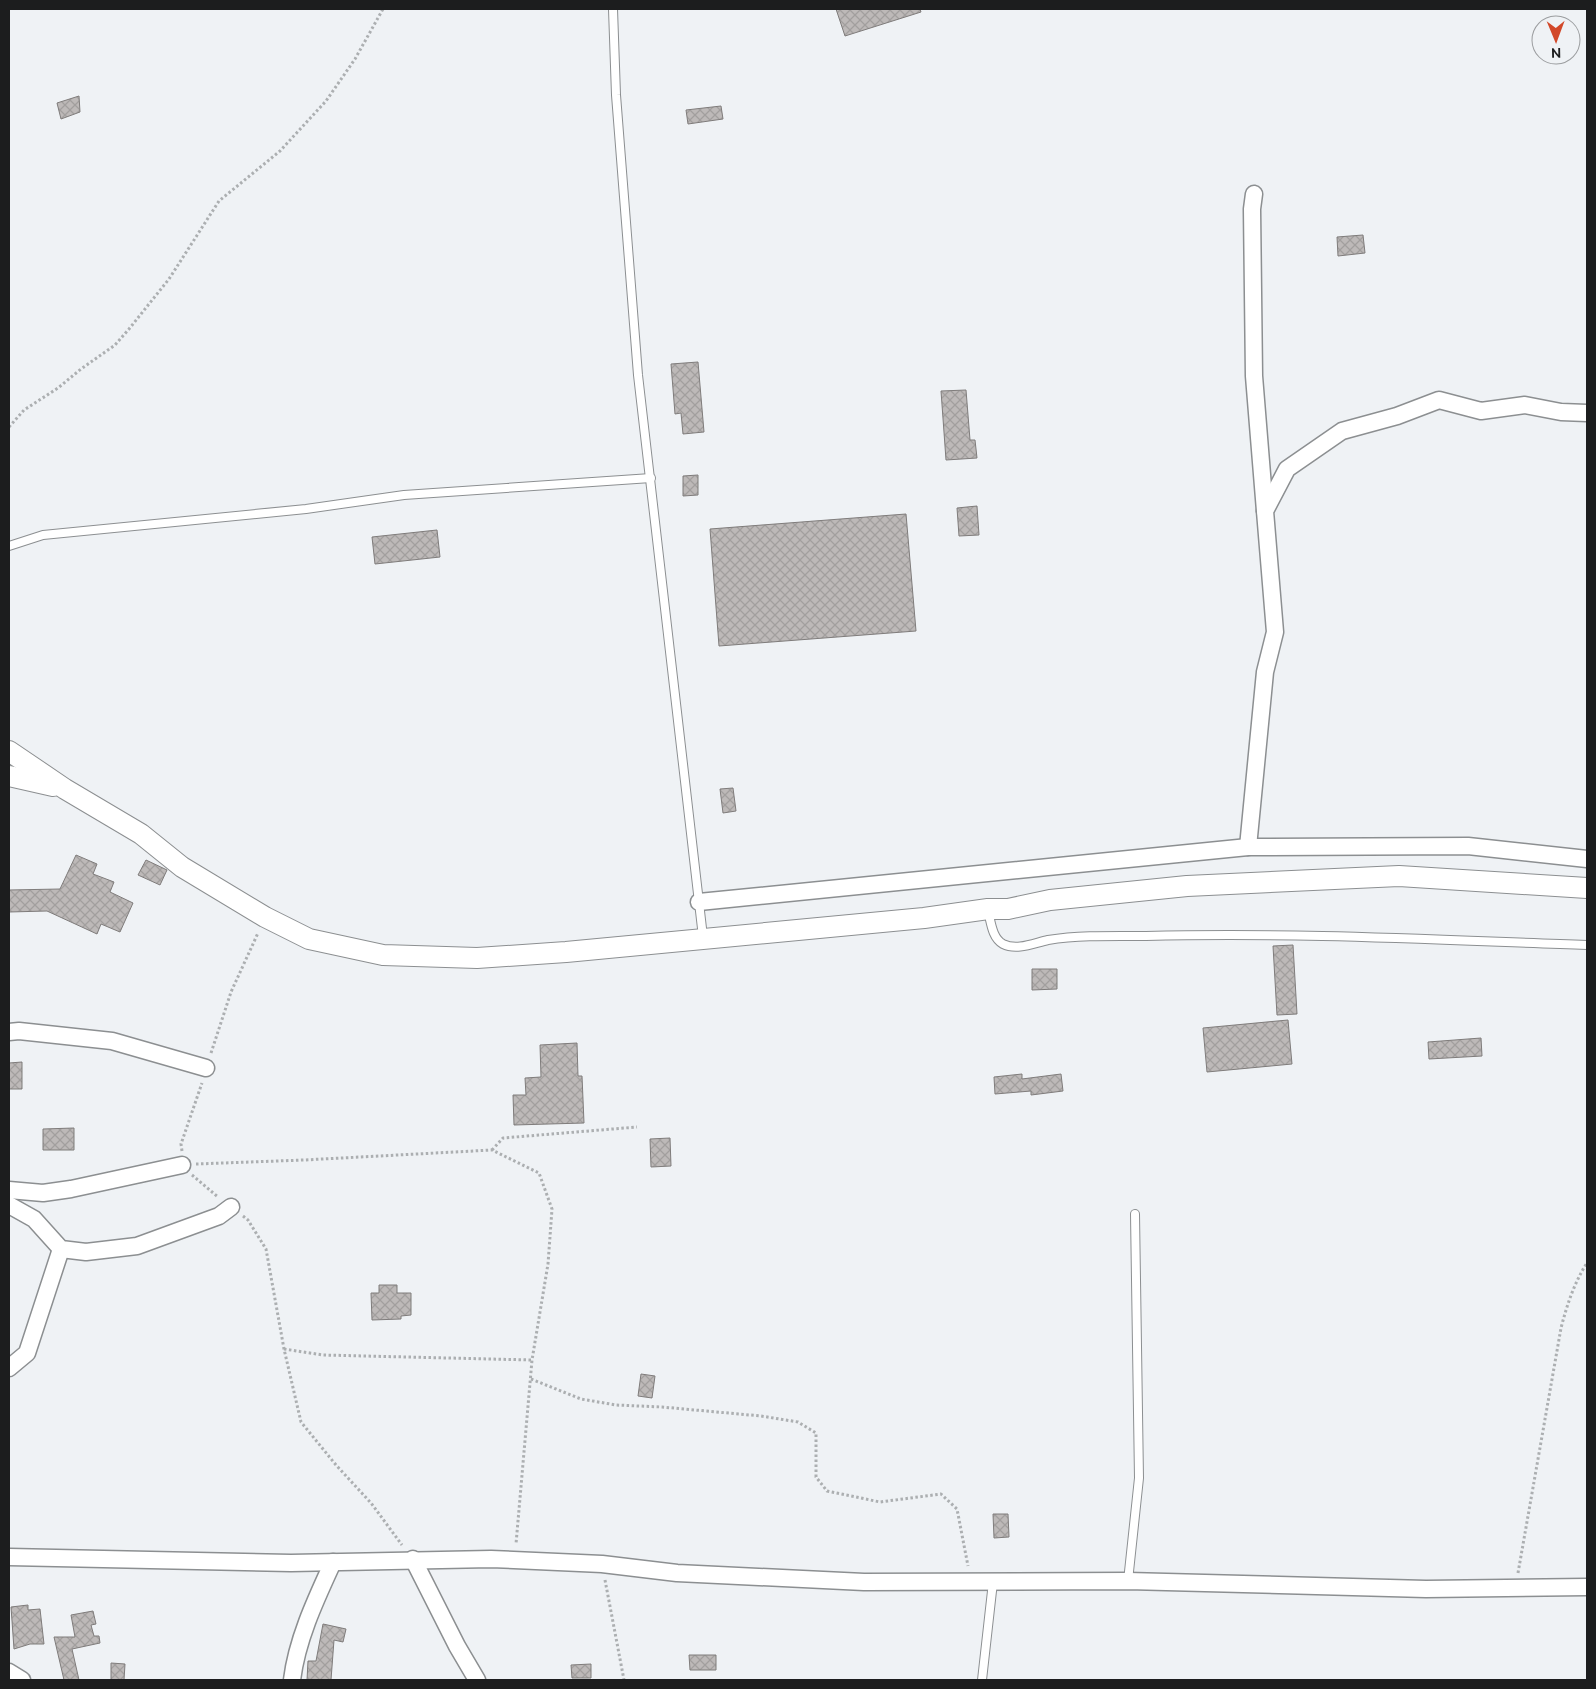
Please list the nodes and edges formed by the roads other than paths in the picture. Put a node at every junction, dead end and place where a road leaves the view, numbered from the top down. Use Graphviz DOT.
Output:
graph roads {
  1 [pos="612,9"];
  2 [pos="1254,194"];
  3 [pos="1587,413"];
  4 [pos="651,478"];
  5 [pos="1264,511"];
  6 [pos="9,546"];
  7 [pos="9,751"];
  8 [pos="9,776"];
  9 [pos="65,789"];
  10 [pos="1248,847"];
  11 [pos="1587,859"];
  12 [pos="1587,888"];
  13 [pos="700,902"];
  14 [pos="988,909"];
  15 [pos="703,939"];
  16 [pos="1587,946"];
  17 [pos="9,1032"];
  18 [pos="206,1068"];
  19 [pos="182,1164"];
  20 [pos="9,1190"];
  21 [pos="9,1205"];
  22 [pos="232,1207"];
  23 [pos="1135,1214"];
  24 [pos="61,1249"];
  25 [pos="9,1368"];
  26 [pos="9,1557"];
  27 [pos="413,1559"];
  28 [pos="333,1562"];
  29 [pos="1128,1580"];
  30 [pos="993,1582"];
  31 [pos="1587,1587"];
  32 [pos="9,1672"];
  33 [pos="22,1680"];
  34 [pos="292,1680"];
  35 [pos="477,1680"];
  36 [pos="982,1680"];
  1 -- 4 [label="lane"];
  2 -- 5 [label="street"];
  3 -- 5 [label="street"];
  4 -- 6 [label="lane"];
  4 -- 13 [label="lane"];
  5 -- 10 [label="street"];
  7 -- 9 [label="street"];
  8 -- 9 [label="street"];
  9 -- 15 [label="street"];
  10 -- 11 [label="street"];
  10 -- 13 [label="street"];
  12 -- 14 [label="street"];
  13 -- 15 [label="lane"];
  14 -- 15 [label="street"];
  14 -- 16 [label="lane"];
  17 -- 18 [label="street"];
  19 -- 20 [label="street"];
  21 -- 24 [label="street"];
  22 -- 24 [label="street"];
  23 -- 29 [label="lane"];
  24 -- 25 [label="street"];
  26 -- 28 [label="street"];
  27 -- 28 [label="street"];
  27 -- 30 [label="street"];
  27 -- 35 [label="street"];
  28 -- 34 [label="street"];
  29 -- 30 [label="street"];
  29 -- 31 [label="street"];
  30 -- 36 [label="lane"];
  32 -- 33 [label="street"];
}
